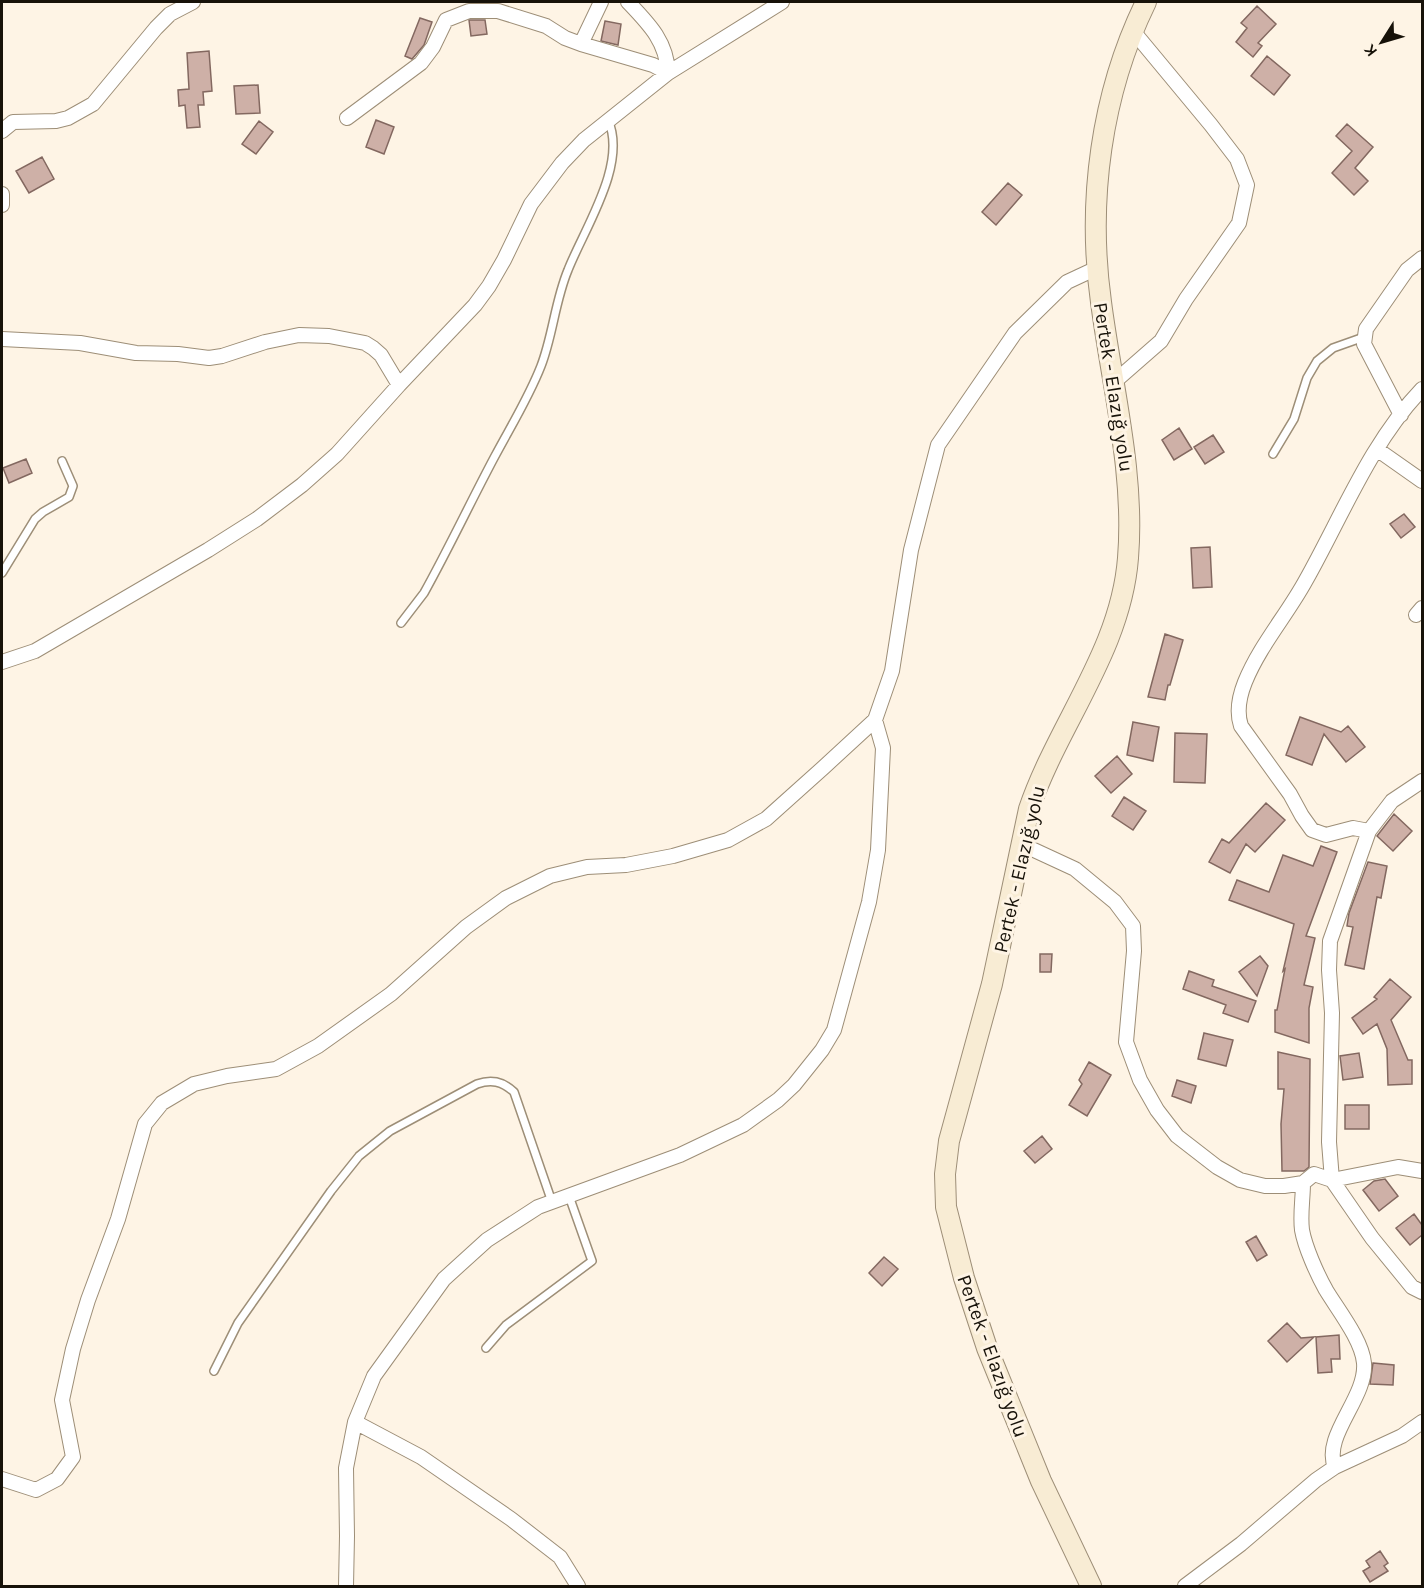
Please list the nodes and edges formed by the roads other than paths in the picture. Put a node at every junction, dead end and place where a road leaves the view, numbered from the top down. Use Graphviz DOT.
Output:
graph roads {
  1 [pos="193,2"];
  2 [pos="601,2"];
  3 [pos="628,2"];
  4 [pos="782,2"];
  5 [pos="1146,2"];
  6 [pos="1133,31"];
  7 [pos="581,44"];
  8 [pos="668,73"];
  9 [pos="347,118"];
  10 [pos="608,120"];
  11 [pos="2,131"];
  12 [pos="2,194"];
  13 [pos="2,205"];
  14 [pos="1422,258"];
  15 [pos="1097,268"];
  16 [pos="1364,337"];
  17 [pos="2,339"];
  18 [pos="1113,383"];
  19 [pos="399,385"];
  20 [pos="1422,389"];
  21 [pos="1401,415"];
  22 [pos="1378,450"];
  23 [pos="1273,454"];
  24 [pos="62,461"];
  25 [pos="1422,481"];
  26 [pos="2,573"];
  27 [pos="401,623"];
  28 [pos="2,662"];
  29 [pos="875,720"];
  30 [pos="1422,781"];
  31 [pos="1369,831"];
  32 [pos="1021,844"];
  33 [pos="1422,1171"];
  34 [pos="1332,1180"];
  35 [pos="1303,1183"];
  36 [pos="569,1196"];
  37 [pos="552,1202"];
  38 [pos="1422,1292"];
  39 [pos="486,1348"];
  40 [pos="214,1371"];
  41 [pos="354,1422"];
  42 [pos="1422,1422"];
  43 [pos="1335,1467"];
  44 [pos="2,1479"];
  45 [pos="346,1587"];
  46 [pos="578,1587"];
  47 [pos="1091,1587"];
  48 [pos="1185,1587"];
  1 -- 11 [label="street"];
  2 -- 7 [label="street"];
  3 -- 8 [label="street"];
  4 -- 8 [label="street"];
  5 -- 6 [label="main road, Pertek - Elazığ yolu"];
  6 -- 15 [label="main road, Pertek - Elazığ yolu"];
  6 -- 18 [label="street"];
  7 -- 8 [label="street"];
  7 -- 9 [label="street"];
  8 -- 10 [label="street"];
  10 -- 19 [label="street"];
  10 -- 27 [label="lane"];
  12 -- 13 [label="street"];
  14 -- 16 [label="street"];
  15 -- 18 [label="main road, Pertek - Elazığ yolu"];
  15 -- 29 [label="street"];
  16 -- 21 [label="street"];
  16 -- 23 [label="lane"];
  17 -- 19 [label="street"];
  18 -- 32 [label="main road, Pertek - Elazığ yolu"];
  19 -- 28 [label="street"];
  20 -- 21 [label="street"];
  21 -- 22 [label="street"];
  22 -- 25 [label="street"];
  22 -- 31 [label="street"];
  24 -- 26 [label="lane"];
  29 -- 36 [label="street"];
  29 -- 44 [label="street"];
  30 -- 31 [label="street"];
  31 -- 34 [label="street"];
  32 -- 35 [label="street"];
  32 -- 47 [label="main road, Pertek - Elazığ yolu"];
  33 -- 34 [label="street"];
  34 -- 35 [label="street"];
  34 -- 38 [label="street"];
  35 -- 43 [label="street"];
  36 -- 37 [label="street"];
  36 -- 39 [label="lane"];
  37 -- 40 [label="lane"];
  37 -- 41 [label="street"];
  41 -- 45 [label="street"];
  41 -- 46 [label="street"];
  42 -- 43 [label="street"];
  43 -- 48 [label="street"];
}
